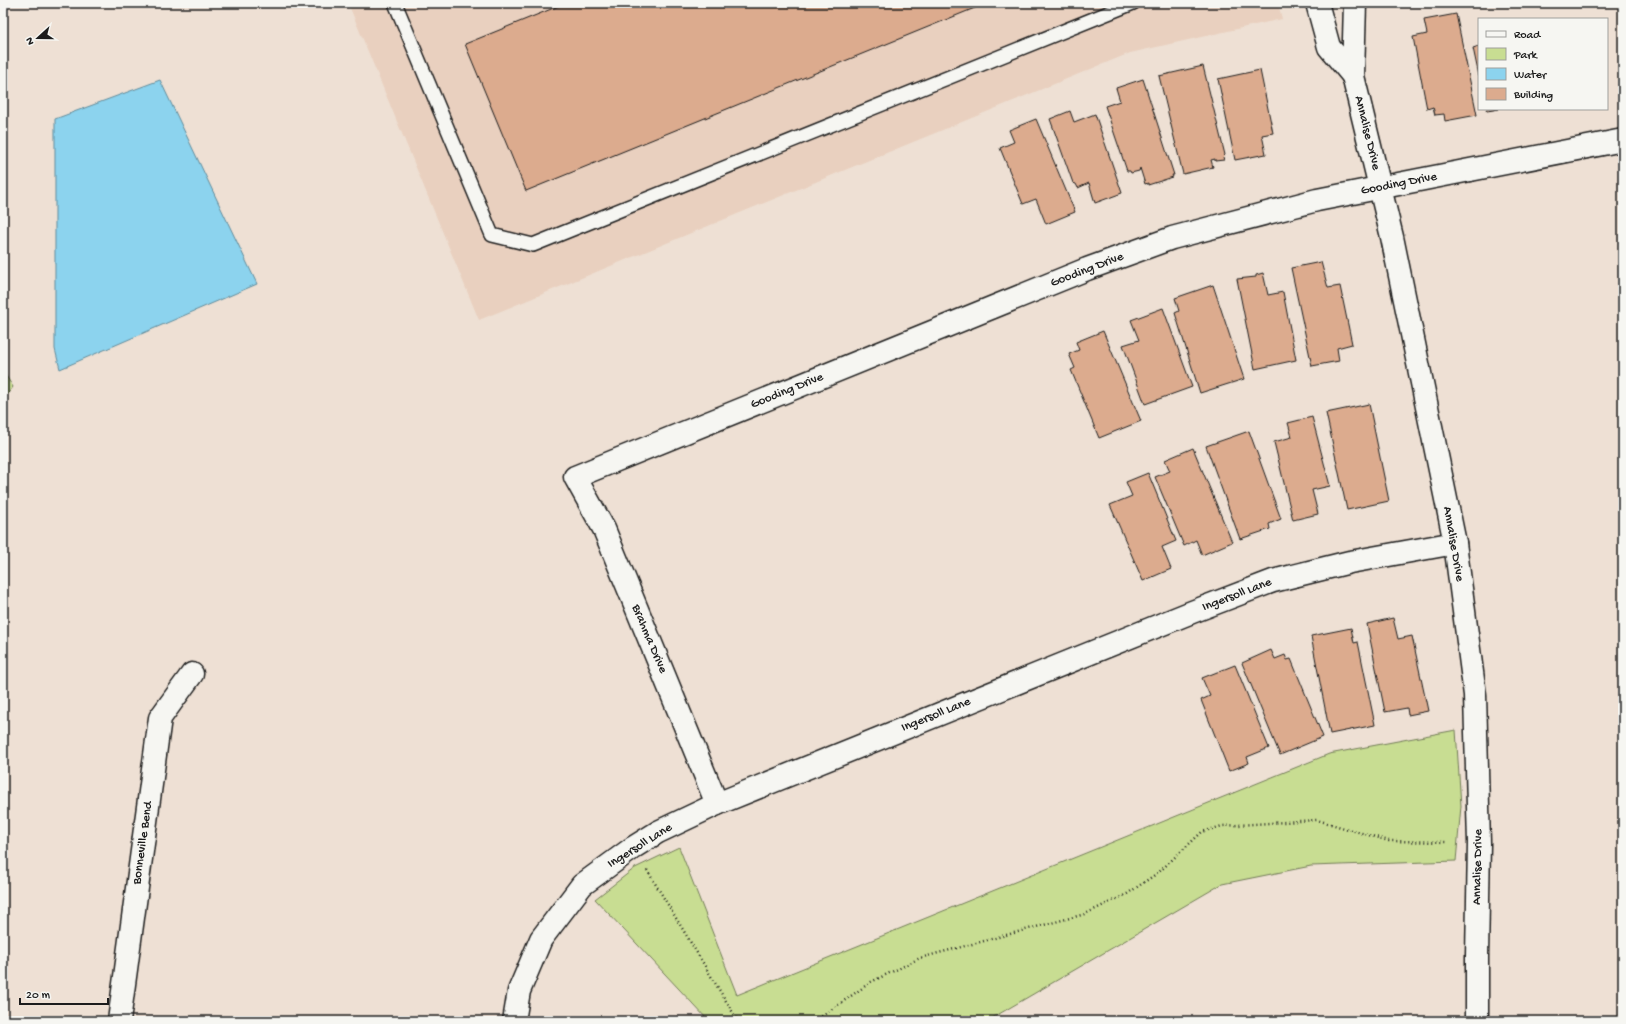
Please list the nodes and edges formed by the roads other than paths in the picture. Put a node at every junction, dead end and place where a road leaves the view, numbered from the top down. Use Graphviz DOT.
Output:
graph roads {
  1 [pos="395,3"];
  2 [pos="1132,3"];
  3 [pos="1317,3"];
  4 [pos="1355,3"];
  5 [pos="1353,76"];
  6 [pos="1623,140"];
  7 [pos="1380,188"];
  8 [pos="575,477"];
  9 [pos="1455,543"];
  10 [pos="192,674"];
  11 [pos="717,804"];
  12 [pos="119,1021"];
  13 [pos="514,1021"];
  14 [pos="1477,1021"];
  1 -- 2 [label="lane"];
  3 -- 5 [label="street, Annalise Drive"];
  4 -- 5 [label="street, Annalise Drive"];
  5 -- 7 [label="street, Annalise Drive"];
  6 -- 7 [label="street, Gooding Drive"];
  7 -- 8 [label="street, Gooding Drive"];
  7 -- 9 [label="street, Annalise Drive"];
  8 -- 11 [label="street, Brahma Drive"];
  9 -- 11 [label="street, Ingersoll Lane"];
  9 -- 14 [label="street, Annalise Drive"];
  10 -- 12 [label="street, Bonneville Bend"];
  11 -- 13 [label="street, Ingersoll Lane"];
}
